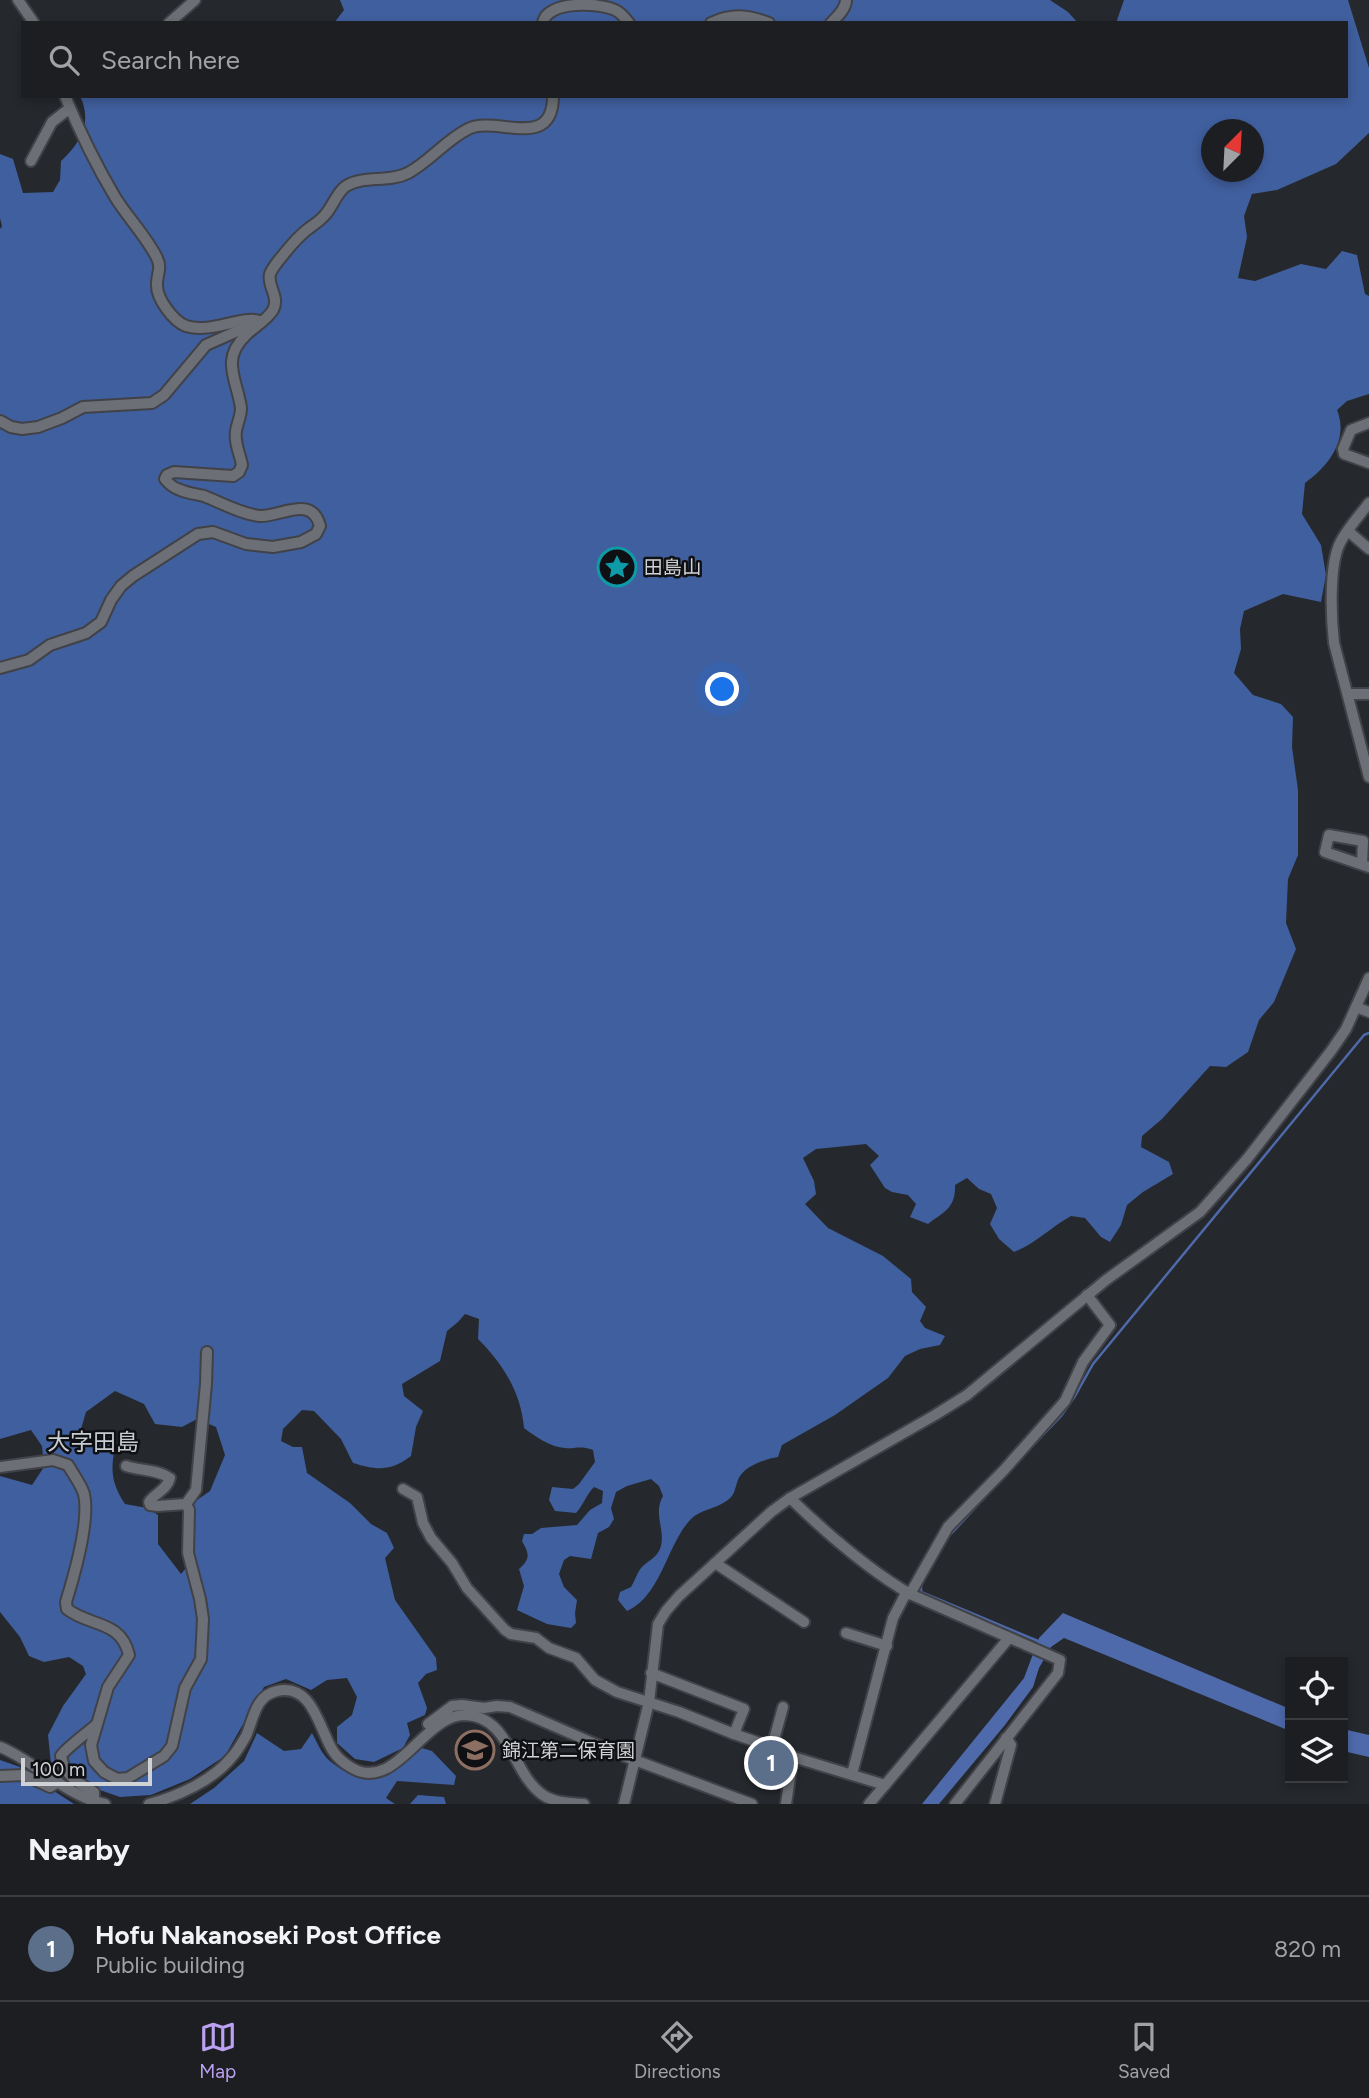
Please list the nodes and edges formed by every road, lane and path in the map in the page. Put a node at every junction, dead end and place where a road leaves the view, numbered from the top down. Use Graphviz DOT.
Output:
graph roads {
  1 [pos="195,0"];
  2 [pos="846,0"];
  3 [pos="21,1"];
  4 [pos="33,21"];
  5 [pos="171,21"];
  6 [pos="543,21"];
  7 [pos="627,21"];
  8 [pos="716,21"];
  9 [pos="762,21"];
  10 [pos="833,21"];
  11 [pos="66,98"];
  12 [pos="553,98"];
  13 [pos="70,108"];
  14 [pos="31,161"];
  15 [pos="261,321"];
  16 [pos="0,421"];
  17 [pos="1369,423"];
  18 [pos="1369,463"];
  19 [pos="1369,503"];
  20 [pos="1348,531"];
  21 [pos="1369,549"];
  22 [pos="0,668"];
  23 [pos="1348,694"];
  24 [pos="1369,694"];
  25 [pos="1369,777"];
  26 [pos="1369,978"];
  27 [pos="1356,1007"];
  28 [pos="1369,1012"];
  29 [pos="1087,1295"];
  30 [pos="207,1352"];
  31 [pos="127,1466"];
  32 [pos="0,1467"];
  33 [pos="403,1489"];
  34 [pos="790,1497"];
  35 [pos="186,1504"];
  36 [pos="715,1563"];
  37 [pos="910,1594"];
  38 [pos="804,1622"];
  39 [pos="846,1633"];
  40 [pos="1009,1639"];
  41 [pos="887,1646"];
  42 [pos="651,1673"];
  43 [pos="649,1702"];
  44 [pos="783,1707"];
  45 [pos="96,1725"];
  46 [pos="734,1734"];
  47 [pos="1006,1738"];
  48 [pos="416,1745"];
  49 [pos="0,1747"];
  50 [pos="772,1747"];
  51 [pos="793,1757"];
  52 [pos="635,1760"];
  53 [pos="852,1774"];
  54 [pos="0,1776"];
  55 [pos="58,1782"];
  56 [pos="885,1785"];
  57 [pos="99,1803"];
  58 [pos="149,1804"];
  59 [pos="584,1804"];
  60 [pos="624,1804"];
  61 [pos="752,1804"];
  62 [pos="786,1804"];
  63 [pos="869,1804"];
  64 [pos="955,1804"];
  65 [pos="995,1804"];
  1 -- 5 [label="street"];
  2 -- 10 [label="street"];
  3 -- 4 [label="street"];
  6 -- 7 [label="street"];
  8 -- 9 [label="street"];
  11 -- 13 [label="street"];
  12 -- 15 [label="street"];
  13 -- 14 [label="street"];
  13 -- 15 [label="street"];
  15 -- 16 [label="street"];
  15 -- 22 [label="street"];
  17 -- 18 [label="street"];
  19 -- 20 [label="street"];
  20 -- 21 [label="street"];
  20 -- 23 [label="street"];
  23 -- 24 [label="street"];
  23 -- 25 [label="street"];
  26 -- 27 [label="street"];
  27 -- 28 [label="street"];
  27 -- 29 [label="street"];
  29 -- 34 [label="street"];
  29 -- 37 [label="street"];
  30 -- 35 [label="street"];
  31 -- 35 [label="street"];
  32 -- 45 [label="street"];
  33 -- 43 [label="street"];
  34 -- 36 [label="street"];
  34 -- 37 [label="street"];
  35 -- 45 [label="street"];
  36 -- 38 [label="street"];
  36 -- 42 [label="street"];
  37 -- 40 [label="street"];
  37 -- 41 [label="street"];
  39 -- 41 [label="street"];
  40 -- 47 [label="street"];
  40 -- 56 [label="street"];
  41 -- 53 [label="street"];
  42 -- 43 [label="street"];
  42 -- 46 [label="street"];
  43 -- 46 [label="street"];
  43 -- 52 [label="street"];
  44 -- 50 [label="street"];
  45 -- 57 [label="street"];
  46 -- 50 [label="street"];
  47 -- 64 [label="street"];
  47 -- 65 [label="street"];
  48 -- 52 [label="street"];
  48 -- 58 [label="street"];
  48 -- 59 [label="street"];
  49 -- 55 [label="street"];
  50 -- 51 [label="street"];
  51 -- 53 [label="street"];
  51 -- 62 [label="street"];
  52 -- 60 [label="street"];
  52 -- 61 [label="street"];
  53 -- 56 [label="street"];
  54 -- 55 [label="street"];
  55 -- 57 [label="street"];
  56 -- 63 [label="street"];
}
